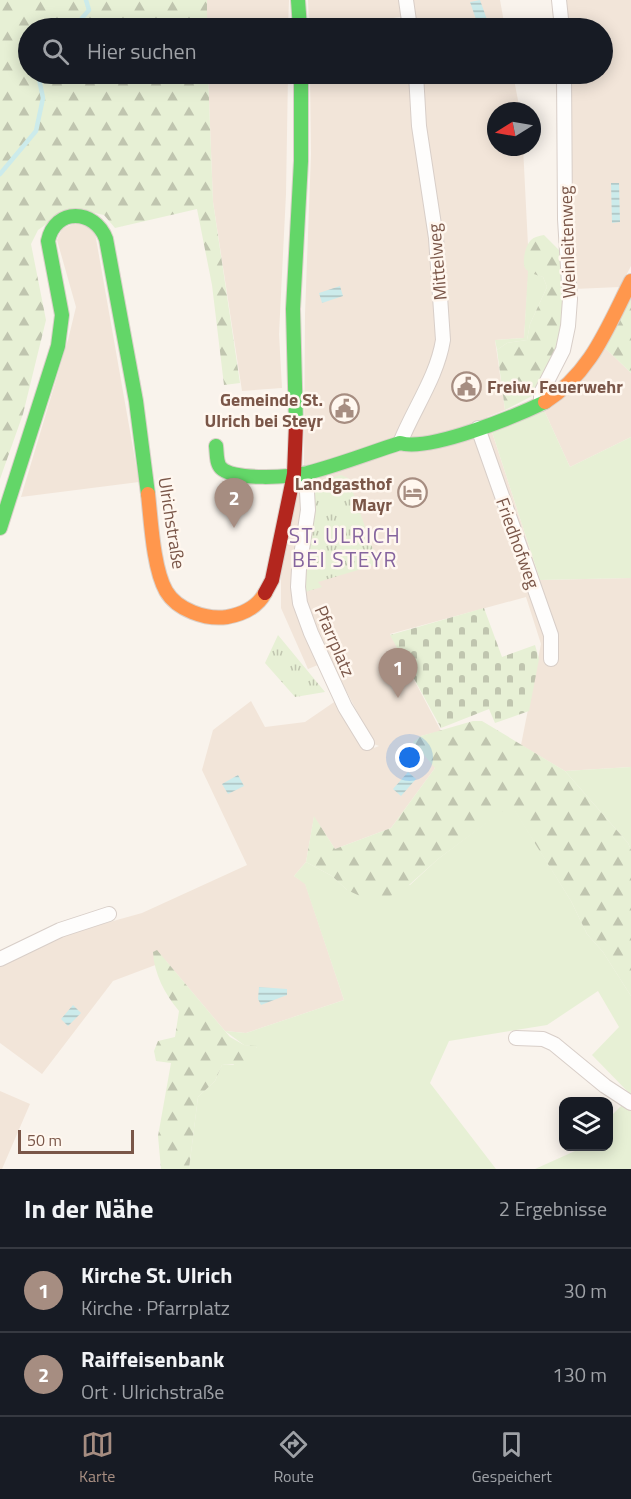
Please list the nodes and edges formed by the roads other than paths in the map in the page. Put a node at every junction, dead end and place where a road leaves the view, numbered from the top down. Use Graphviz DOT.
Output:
graph roads {
  1 [pos="298,0"];
  2 [pos="406,0"];
  3 [pos="559,0"];
  4 [pos="299,18"];
  5 [pos="409,18"];
  6 [pos="561,18"];
  7 [pos="301,84"];
  8 [pos="417,84"];
  9 [pos="564,84"];
  10 [pos="631,282"];
  11 [pos="541,404"];
  12 [pos="478,428"];
  13 [pos="400,443"];
  14 [pos="216,446"];
  15 [pos="300,474"];
  16 [pos="0,528"];
  17 [pos="551,659"];
  18 [pos="367,743"];
  19 [pos="110,914"];
  20 [pos="0,959"];
  21 [pos="516,1038"];
  22 [pos="631,1103"];
  1 -- 4 [label="street"];
  2 -- 5 [label="street"];
  3 -- 6 [label="street"];
  7 -- 15 [label="street, Ulrichstraße"];
  8 -- 13 [label="street, Mittelweg"];
  9 -- 11 [label="street, Weinleitenweg"];
  10 -- 11 [label="street"];
  11 -- 12 [label="street"];
  12 -- 13 [label="street"];
  12 -- 17 [label="street, Friedhofweg"];
  13 -- 15 [label="street"];
  14 -- 15 [label="street"];
  15 -- 16 [label="street, Ulrichstraße"];
  15 -- 18 [label="street, Pfarrplatz"];
  19 -- 20 [label="street"];
  21 -- 22 [label="street"];
}
